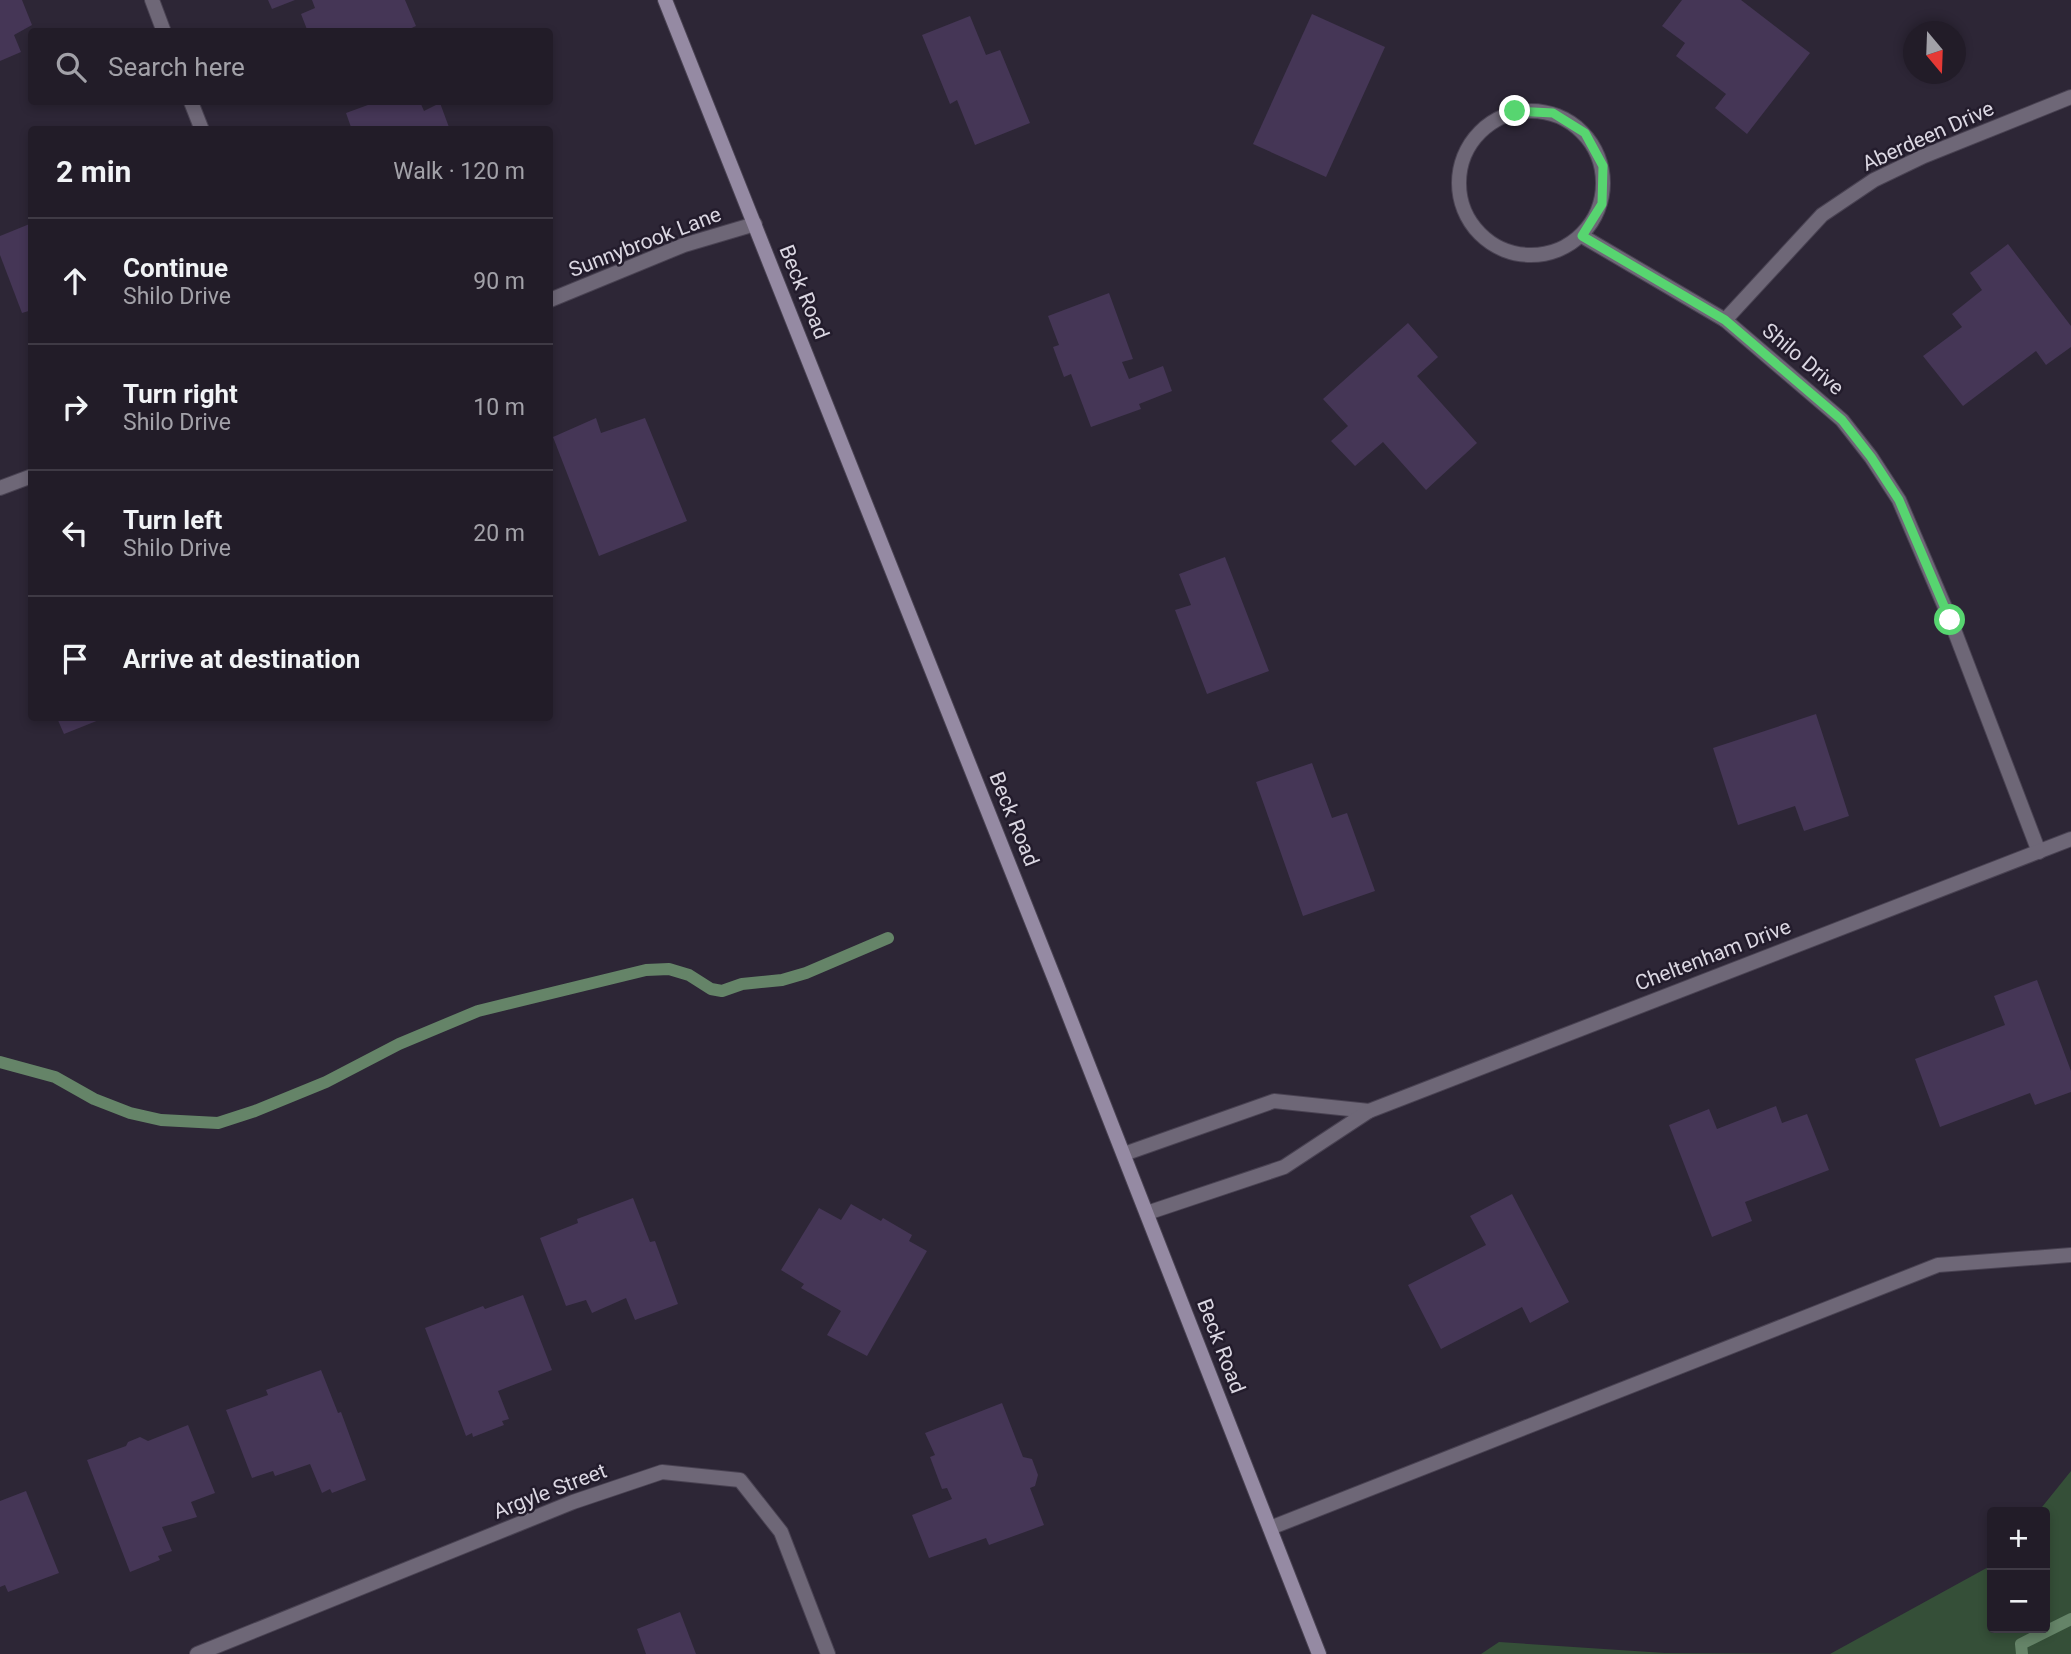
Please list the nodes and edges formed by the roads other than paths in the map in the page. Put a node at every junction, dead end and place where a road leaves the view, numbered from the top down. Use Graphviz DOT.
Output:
graph roads {
  1 [pos="152,0"];
  2 [pos="665,0"];
  3 [pos="162,28"];
  4 [pos="2071,97"];
  5 [pos="192,105"];
  6 [pos="200,126"];
  7 [pos="755,224"];
  8 [pos="1582,236"];
  9 [pos="553,299"];
  10 [pos="1725,320"];
  11 [pos="28,478"];
  12 [pos="0,488"];
  13 [pos="2071,839"];
  14 [pos="2039,852"];
  15 [pos="1369,1111"];
  16 [pos="1124,1154"];
  17 [pos="1147,1213"];
  18 [pos="2071,1255"];
  19 [pos="1270,1528"];
  20 [pos="197,1654"];
  21 [pos="828,1654"];
  22 [pos="1319,1654"];
  1 -- 3 [label="street"];
  2 -- 7 [label="main road, Beck Road"];
  4 -- 10 [label="street, Aberdeen Drive"];
  5 -- 6 [label="street"];
  7 -- 9 [label="street, Sunnybrook Lane"];
  7 -- 16 [label="main road, Beck Road"];
  8 -- 8 [label="street"];
  8 -- 10 [label="street, Shilo Drive"];
  10 -- 14 [label="street, Shilo Drive"];
  11 -- 12 [label="street"];
  13 -- 14 [label="street, Cheltenham Drive"];
  14 -- 15 [label="street, Cheltenham Drive"];
  15 -- 16 [label="street, Cheltenham Drive"];
  15 -- 17 [label="street, Cheltenham Drive"];
  16 -- 17 [label="main road, Beck Road"];
  17 -- 19 [label="main road, Beck Road"];
  18 -- 19 [label="street"];
  19 -- 22 [label="main road, Beck Road"];
  20 -- 21 [label="street, Argyle Street"];
}
